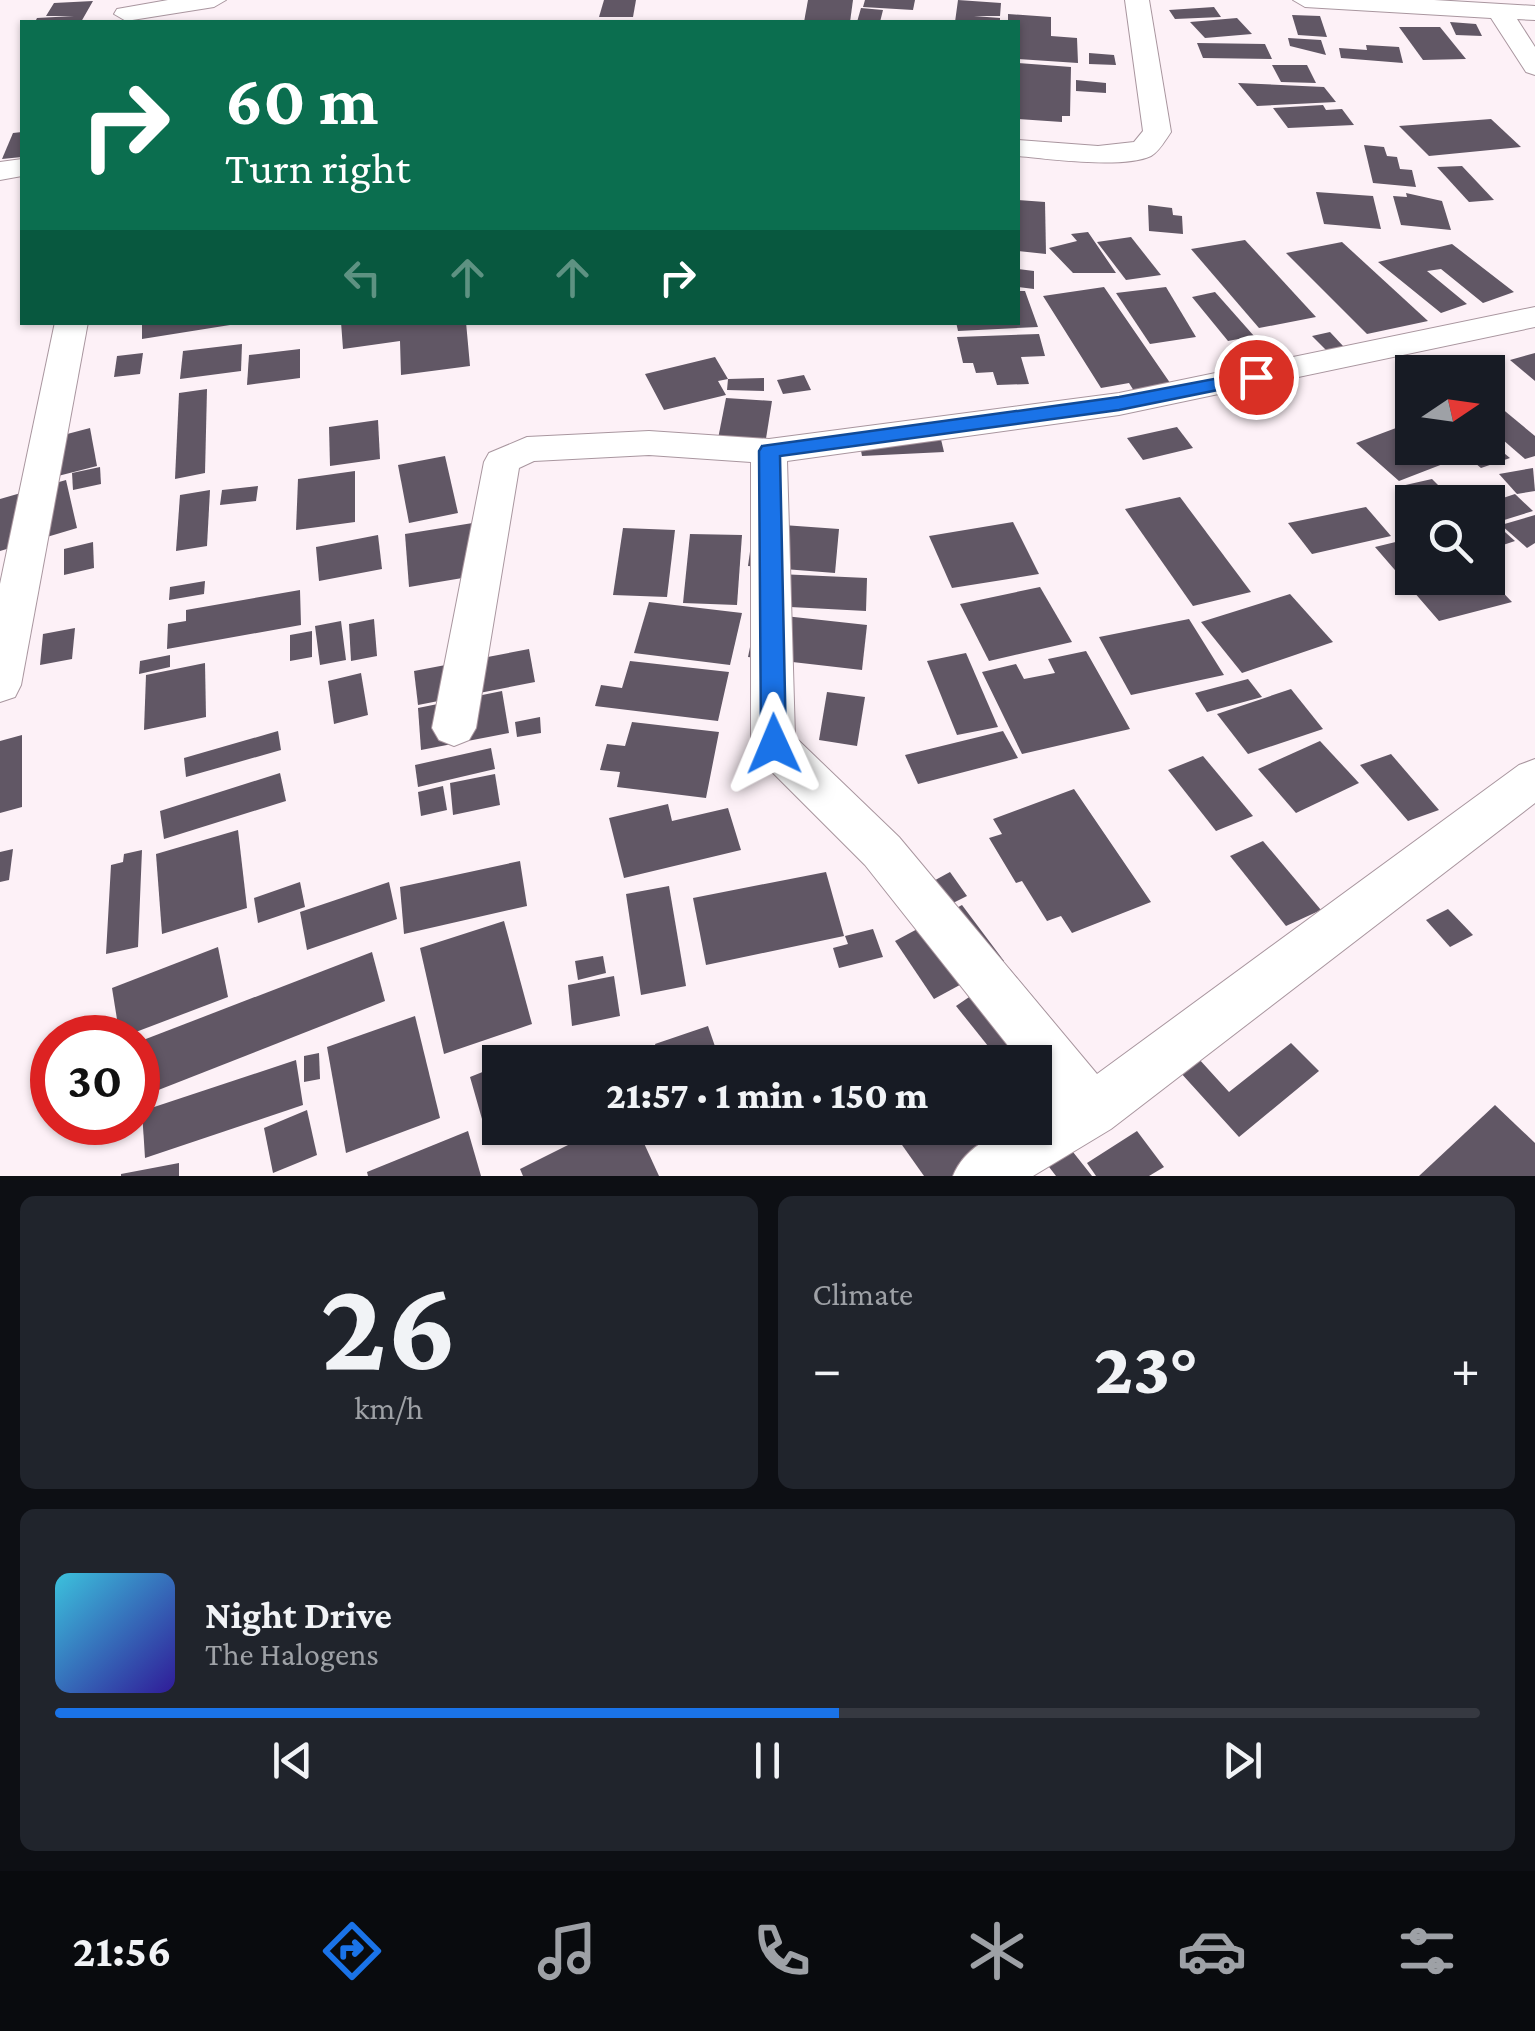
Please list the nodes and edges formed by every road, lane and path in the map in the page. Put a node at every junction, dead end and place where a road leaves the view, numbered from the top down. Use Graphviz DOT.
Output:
graph roads {
  1 [pos="214,0"];
  2 [pos="1137,0"];
  3 [pos="1305,0"];
  4 [pos="1499,11"];
  5 [pos="126,12"];
  6 [pos="1535,13"];
  7 [pos="1535,66"];
  8 [pos="1020,148"];
  9 [pos="1535,317"];
  10 [pos="71,325"];
  11 [pos="769,451"];
  12 [pos="0,685"];
  13 [pos="454,728"];
  14 [pos="1535,778"];
  15 [pos="1092,1110"];
  16 [pos="981,1176"];
  1 -- 5 [label="street"];
  2 -- 8 [label="street"];
  3 -- 4 [label="street"];
  4 -- 6 [label="street"];
  4 -- 7 [label="street"];
  9 -- 11 [label="street"];
  10 -- 12 [label="street"];
  11 -- 13 [label="street"];
  11 -- 15 [label="street"];
  14 -- 15 [label="street"];
  15 -- 16 [label="street"];
}
